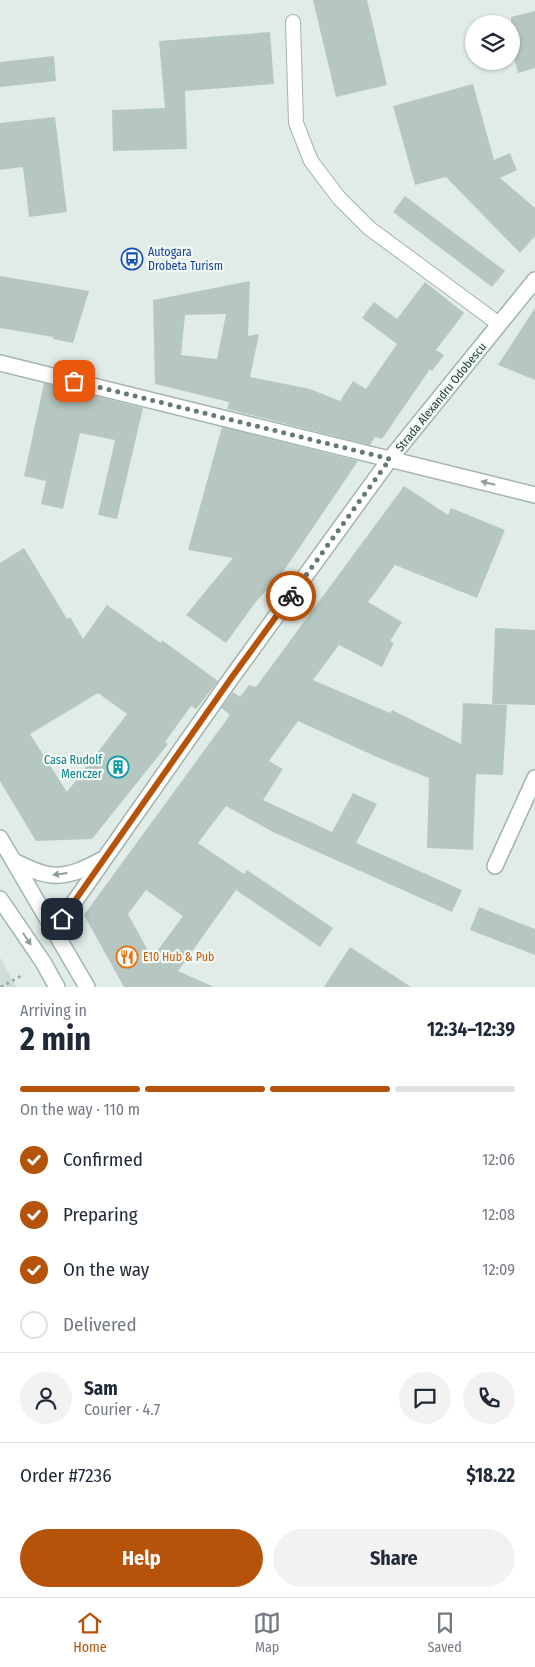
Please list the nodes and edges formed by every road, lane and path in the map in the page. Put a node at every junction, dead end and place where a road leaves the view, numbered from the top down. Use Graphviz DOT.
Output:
graph roads {
  1 [pos="293,22"];
  2 [pos="535,280"];
  3 [pos="499,324"];
  4 [pos="0,363"];
  5 [pos="390,459"];
  6 [pos="535,495"];
  7 [pos="535,778"];
  8 [pos="0,838"];
  9 [pos="105,858"];
  10 [pos="14,861"];
  11 [pos="495,866"];
  12 [pos="0,899"];
  13 [pos="54,931"];
  14 [pos="21,976"];
  15 [pos="1,987"];
  16 [pos="57,987"];
  17 [pos="87,987"];
  1 -- 3 [label="lane"];
  2 -- 3 [label="street, Strada Alexandru Odobescu"];
  3 -- 5 [label="street, Strada Alexandru Odobescu"];
  4 -- 5 [label="street"];
  6 -- 5 [label="street, one-way"];
  5 -- 9 [label="street, Strada Alexandru Odobescu"];
  7 -- 11 [label="street"];
  8 -- 10 [label="street"];
  9 -- 10 [label="street, Strada Alexandru Odobescu, one-way"];
  9 -- 13 [label="street, Strada Alexandru Odobescu"];
  10 -- 13 [label="street"];
  12 -- 16 [label="street, one-way"];
  13 -- 17 [label="street"];
  14 -- 15 [label="path"];
}
